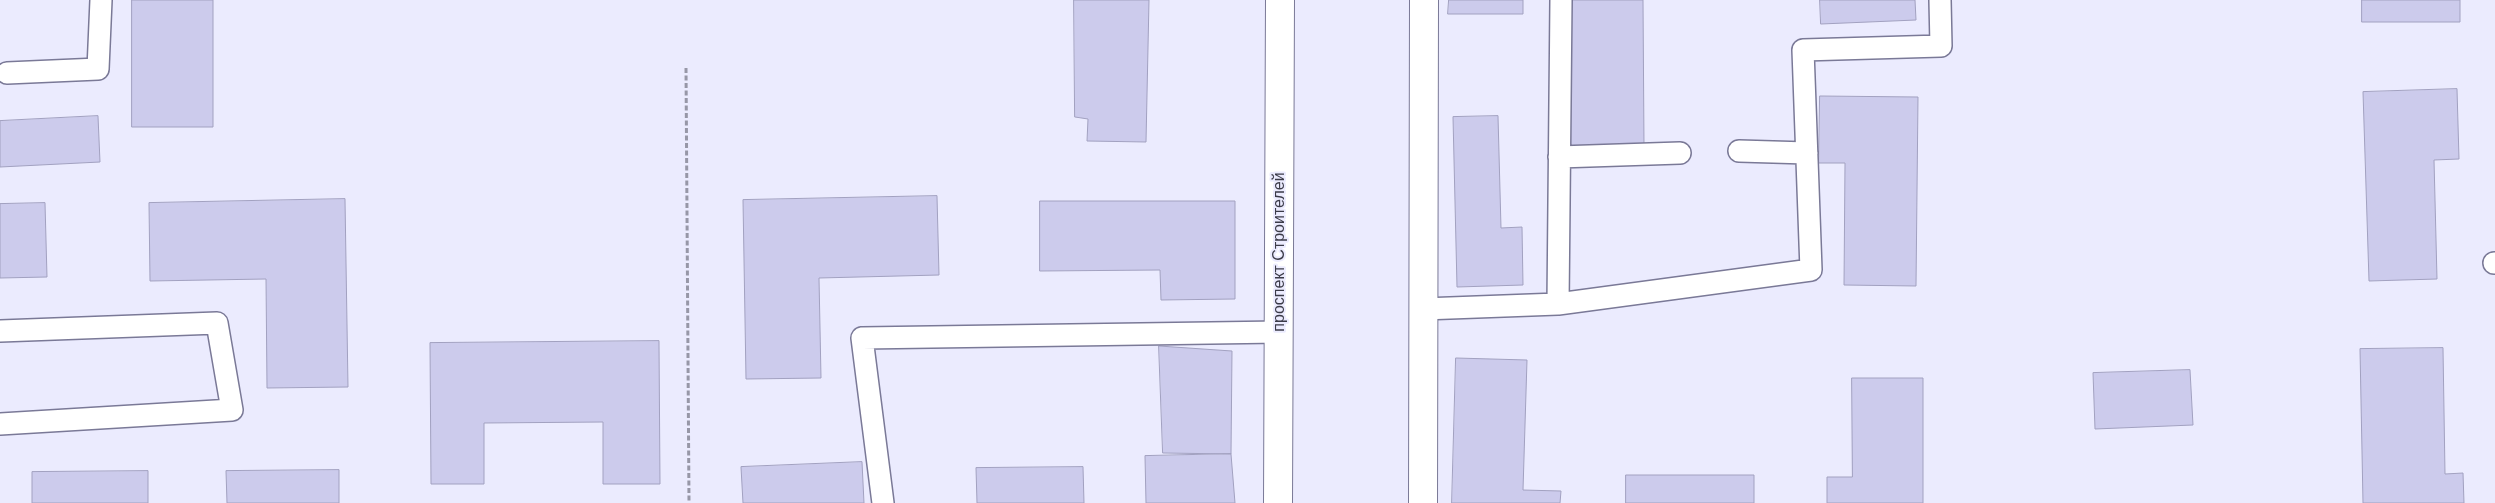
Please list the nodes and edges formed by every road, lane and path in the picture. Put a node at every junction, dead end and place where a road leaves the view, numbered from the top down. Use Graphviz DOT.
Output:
graph roads {
  1 [pos="101,0"];
  2 [pos="1280,0"];
  3 [pos="1424,0"];
  4 [pos="1561,0"];
  5 [pos="1940,0"];
  6 [pos="686,68"];
  7 [pos="8,74"];
  8 [pos="1739,151"];
  9 [pos="1680,153"];
  10 [pos="1807,153"];
  11 [pos="1559,157"];
  12 [pos="1558,304"];
  13 [pos="1423,309"];
  14 [pos="0,331"];
  15 [pos="1280,332"];
  16 [pos="0,424"];
  17 [pos="689,503"];
  18 [pos="883,503"];
  19 [pos="1278,503"];
  20 [pos="1423,503"];
  1 -- 7 [label="lane"];
  2 -- 15 [label="street, проспект Строителей"];
  3 -- 13 [label="street"];
  4 -- 11 [label="lane"];
  5 -- 10 [label="lane"];
  6 -- 17 [label="path"];
  8 -- 10 [label="lane"];
  9 -- 11 [label="lane"];
  10 -- 12 [label="lane"];
  11 -- 12 [label="lane"];
  12 -- 13 [label="lane"];
  13 -- 20 [label="street"];
  14 -- 16 [label="lane"];
  15 -- 18 [label="lane"];
  15 -- 19 [label="street, проспект Строителей"];
}
